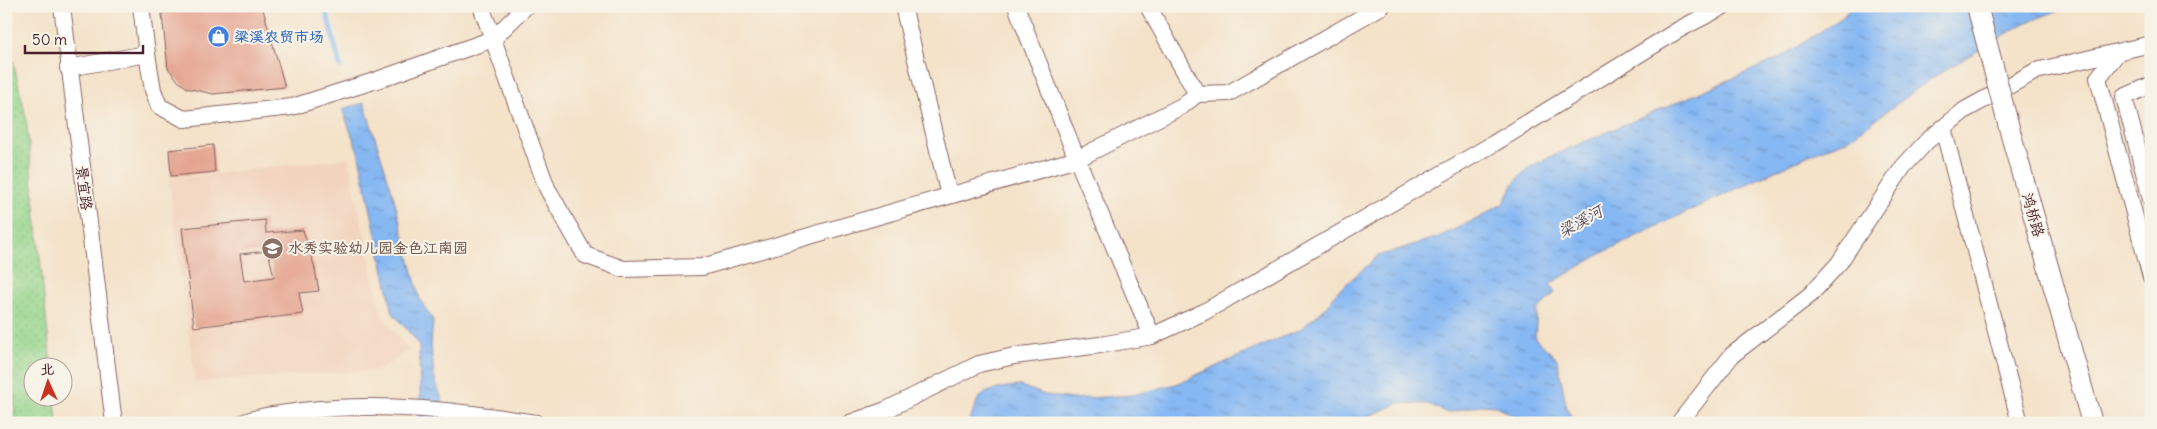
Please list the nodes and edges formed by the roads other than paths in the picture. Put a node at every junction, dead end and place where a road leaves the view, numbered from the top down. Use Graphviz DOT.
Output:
graph roads {
  1 [pos="62,6"];
  2 [pos="141,6"];
  3 [pos="481,6"];
  4 [pos="526,6"];
  5 [pos="903,6"];
  6 [pos="1016,6"];
  7 [pos="1382,6"];
  8 [pos="1724,6"];
  9 [pos="1977,6"];
  10 [pos="1153,7"];
  11 [pos="493,39"];
  12 [pos="2151,44"];
  13 [pos="2118,52"];
  14 [pos="148,54"];
  15 [pos="2075,61"];
  16 [pos="68,68"];
  17 [pos="2098,78"];
  18 [pos="2151,85"];
  19 [pos="1196,94"];
  20 [pos="1943,128"];
  21 [pos="1077,159"];
  22 [pos="949,195"];
  23 [pos="2151,199"];
  24 [pos="2151,277"];
  25 [pos="1152,336"];
  26 [pos="114,423"];
  27 [pos="242,423"];
  28 [pos="536,423"];
  29 [pos="850,423"];
  30 [pos="1679,423"];
  31 [pos="2020,423"];
  32 [pos="2092,423"];
  1 -- 16 [label="street, 景宜路"];
  2 -- 14 [label="street"];
  3 -- 11 [label="street"];
  4 -- 11 [label="street"];
  5 -- 22 [label="street"];
  6 -- 21 [label="street"];
  7 -- 19 [label="street"];
  8 -- 25 [label="street"];
  9 -- 32 [label="main road, 鸿桥路, bridge"];
  10 -- 19 [label="street"];
  11 -- 14 [label="street"];
  11 -- 22 [label="street"];
  12 -- 13 [label="street"];
  13 -- 15 [label="street"];
  13 -- 17 [label="street"];
  14 -- 16 [label="street"];
  15 -- 17 [label="street"];
  15 -- 20 [label="street"];
  16 -- 26 [label="street, 景宜路"];
  17 -- 24 [label="street"];
  18 -- 23 [label="street"];
  19 -- 21 [label="street"];
  20 -- 30 [label="street"];
  20 -- 31 [label="street"];
  21 -- 22 [label="street"];
  21 -- 25 [label="street"];
  25 -- 29 [label="street"];
  27 -- 28 [label="street"];
}
